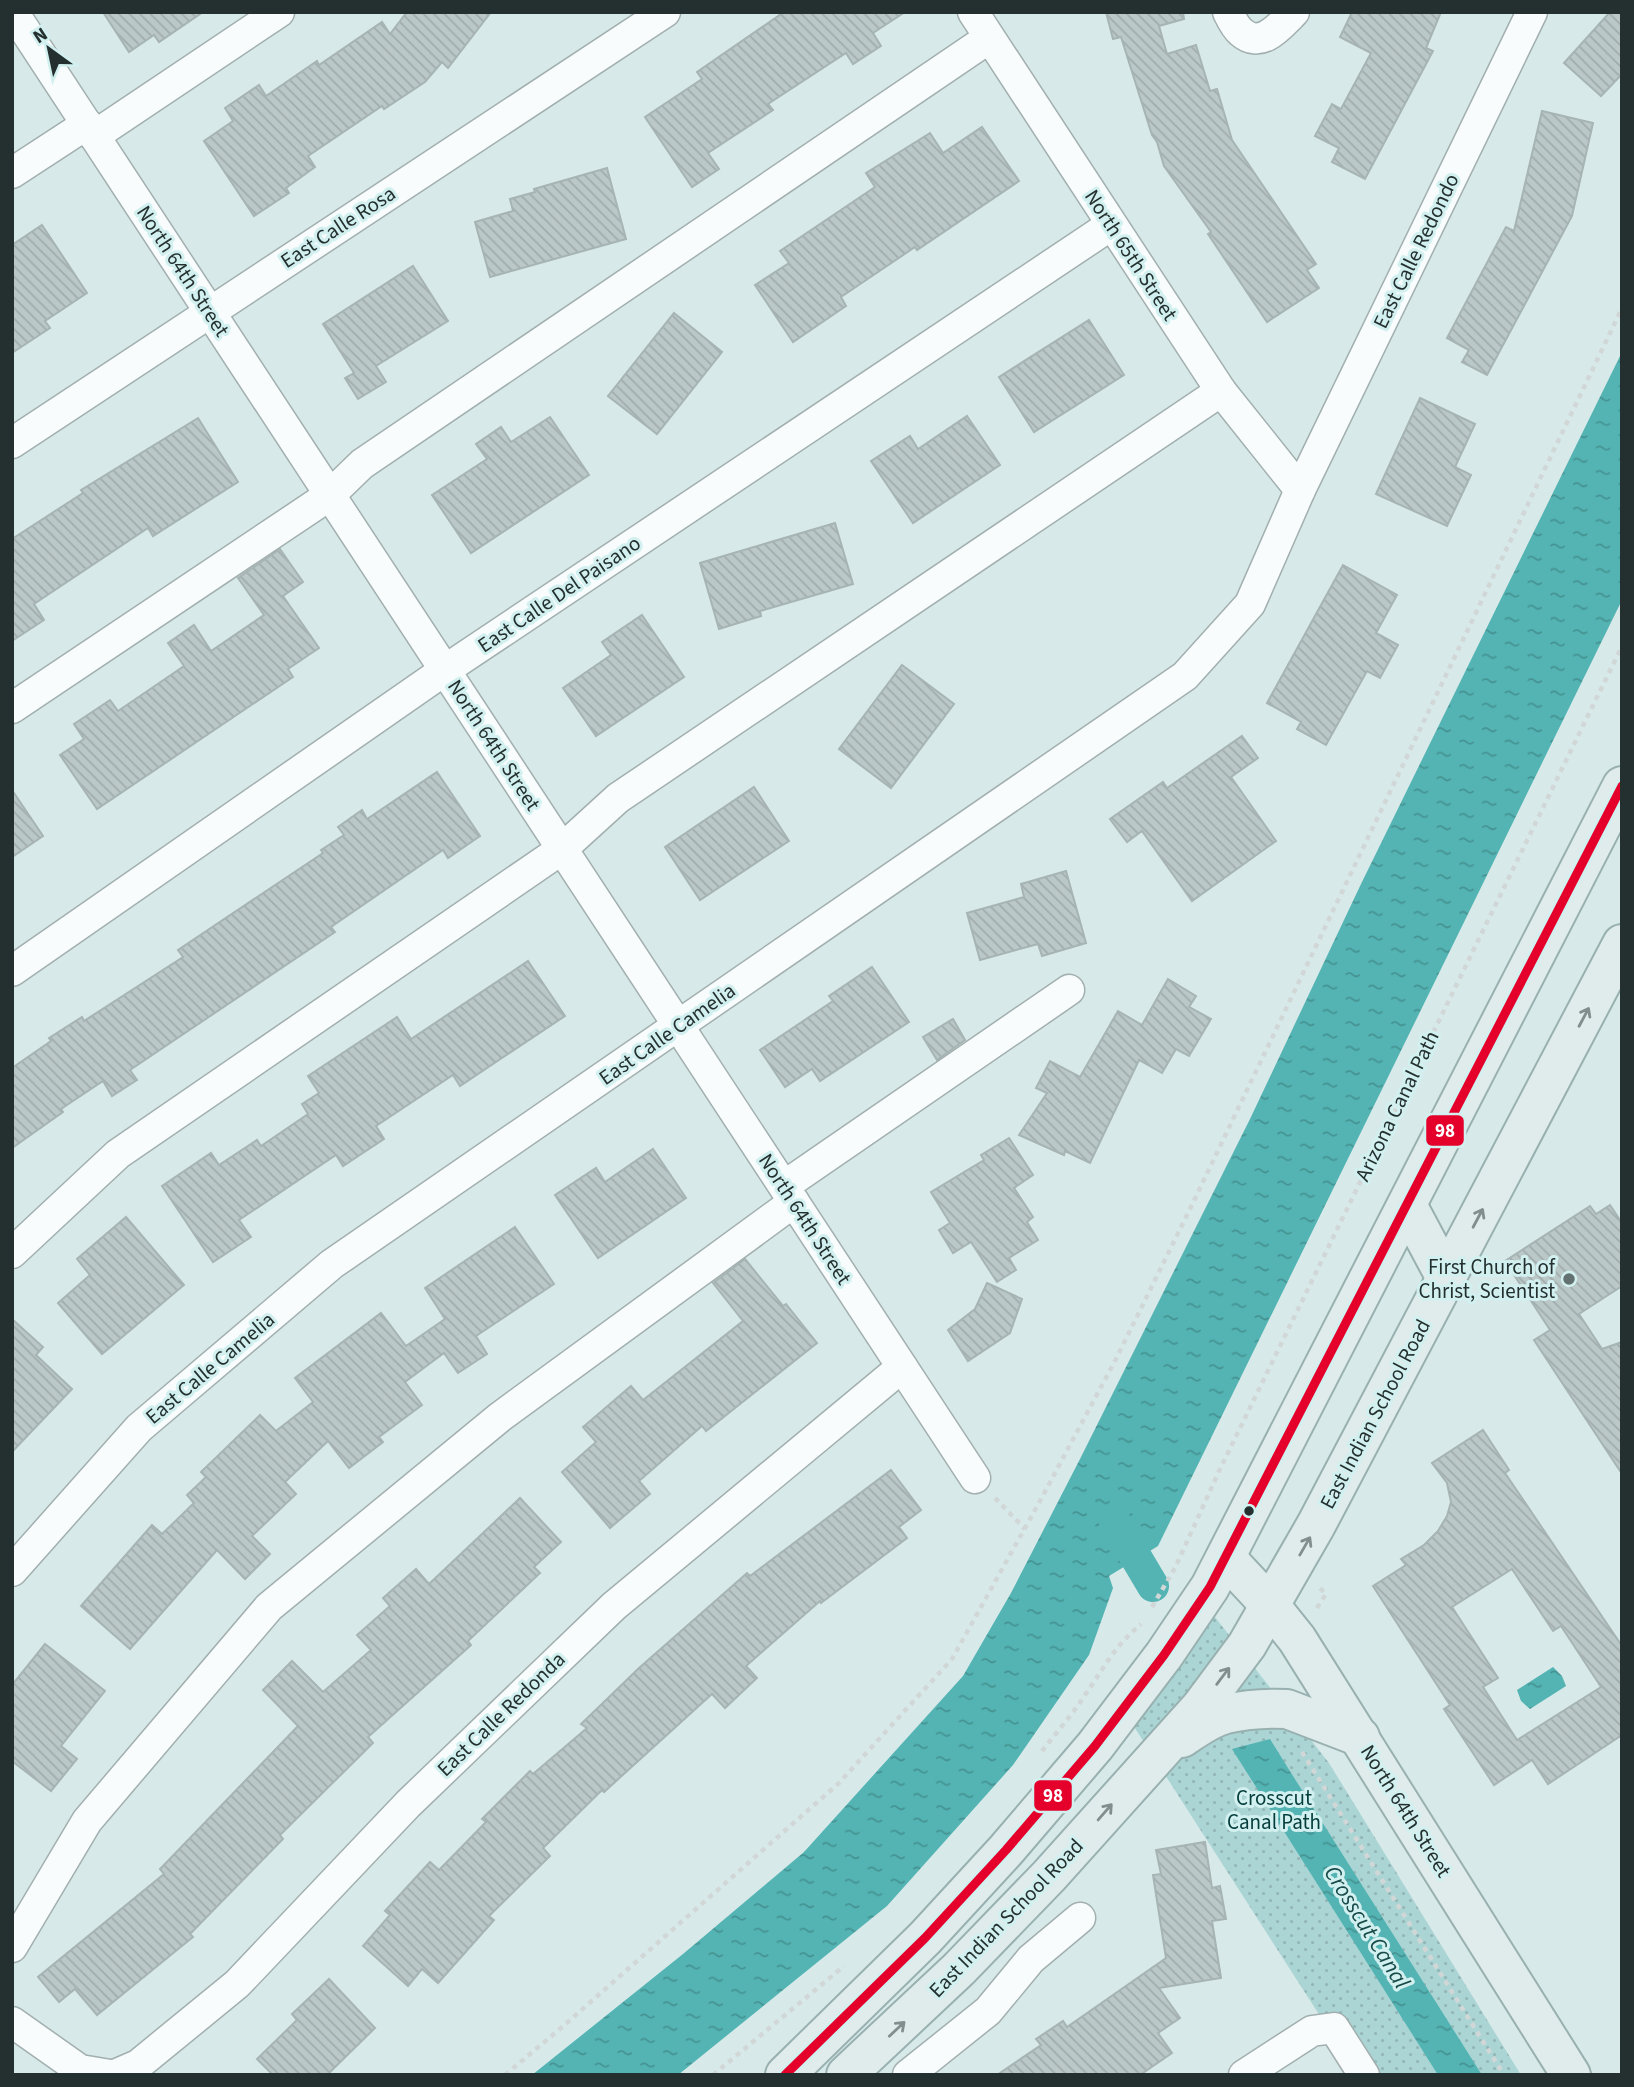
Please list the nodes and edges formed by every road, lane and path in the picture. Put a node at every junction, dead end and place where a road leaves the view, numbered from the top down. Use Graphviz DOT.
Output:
graph roads {
  1 [pos="13,12"];
  2 [pos="279,12"];
  3 [pos="665,12"];
  4 [pos="973,12"];
  5 [pos="1228,12"];
  6 [pos="1293,12"];
  7 [pos="1532,12"];
  8 [pos="989,38"];
  9 [pos="90,130"];
  10 [pos="12,173"];
  11 [pos="1111,225"];
  12 [pos="1622,308"];
  13 [pos="209,311"];
  14 [pos="1221,391"];
  15 [pos="12,443"];
  16 [pos="1300,490"];
  17 [pos="330,495"];
  18 [pos="1622,646"];
  19 [pos="445,670"];
  20 [pos="12,708"];
  21 [pos="1622,786"];
  22 [pos="562,849"];
  23 [pos="1622,944"];
  24 [pos="12,971"];
  25 [pos="1069,990"];
  26 [pos="679,1026"];
  27 [pos="789,1194"];
  28 [pos="1407,1205"];
  29 [pos="12,1253"];
  30 [pos="1446,1278"];
  31 [pos="902,1367"];
  32 [pos="975,1478"];
  33 [pos="1025,1529"];
  34 [pos="1226,1558"];
  35 [pos="12,1571"];
  36 [pos="1269,1604"];
  37 [pos="1148,1612"];
  38 [pos="1142,1623"];
  39 [pos="1360,1737"];
  40 [pos="1299,1746"];
  41 [pos="1158,1754"];
  42 [pos="1038,1756"];
  43 [pos="1080,1918"];
  44 [pos="12,1947"];
  45 [pos="847,1963"];
  46 [pos="12,2022"];
  47 [pos="112,2075"];
  48 [pos="505,2075"];
  49 [pos="713,2075"];
  50 [pos="785,2075"];
  51 [pos="846,2075"];
  52 [pos="908,2075"];
  53 [pos="1244,2075"];
  54 [pos="1364,2075"];
  55 [pos="1504,2075"];
  56 [pos="1571,2075"];
  1 -- 9 [label="street, North 64th Street"];
  2 -- 9 [label="street"];
  3 -- 13 [label="street, East Calle Rosa"];
  4 -- 8 [label="street, North 65th Street"];
  5 -- 6 [label="street"];
  7 -- 16 [label="street, East Calle Redondo"];
  8 -- 11 [label="street, North 65th Street"];
  8 -- 17 [label="street"];
  9 -- 10 [label="street"];
  9 -- 13 [label="street, North 64th Street"];
  11 -- 14 [label="street, North 65th Street"];
  11 -- 19 [label="street, East Calle Del Paisano"];
  12 -- 33 [label="path"];
  13 -- 15 [label="street, East Calle Rosa"];
  13 -- 17 [label="street, North 64th Street"];
  14 -- 16 [label="street, North 65th Street"];
  14 -- 22 [label="street"];
  16 -- 26 [label="street, East Calle Camelia"];
  17 -- 19 [label="street, North 64th Street"];
  17 -- 20 [label="street"];
  18 -- 37 [label="path, Arizona Canal Path"];
  19 -- 22 [label="street, North 64th Street"];
  19 -- 24 [label="street, East Calle Del Paisano"];
  21 -- 28 [label="main road"];
  22 -- 26 [label="street, North 64th Street"];
  22 -- 29 [label="street"];
  30 -- 23 [label="main road, East Indian School Road, one-way"];
  25 -- 27 [label="street"];
  26 -- 27 [label="street, North 64th Street"];
  26 -- 35 [label="street, East Calle Camelia"];
  27 -- 31 [label="street, North 64th Street"];
  27 -- 44 [label="street"];
  28 -- 30 [label="main road"];
  28 -- 34 [label="main road"];
  36 -- 30 [label="main road, East Indian School Road, one-way"];
  31 -- 32 [label="street, North 64th Street"];
  31 -- 47 [label="street, East Calle Redonda"];
  32 -- 33 [label="path"];
  33 -- 48 [label="path"];
  34 -- 36 [label="main road, North 64th Street"];
  34 -- 50 [label="main road"];
  36 -- 39 [label="main road, North 64th Street"];
  41 -- 36 [label="main road, East Indian School Road, one-way"];
  38 -- 42 [label="path"];
  39 -- 41 [label="main road, East Indian School Road"];
  39 -- 56 [label="main road, North 64th Street"];
  40 -- 55 [label="path"];
  51 -- 41 [label="main road, East Indian School Road, one-way"];
  43 -- 52 [label="street"];
  45 -- 49 [label="path"];
  46 -- 47 [label="street"];
  53 -- 54 [label="street"];
}
